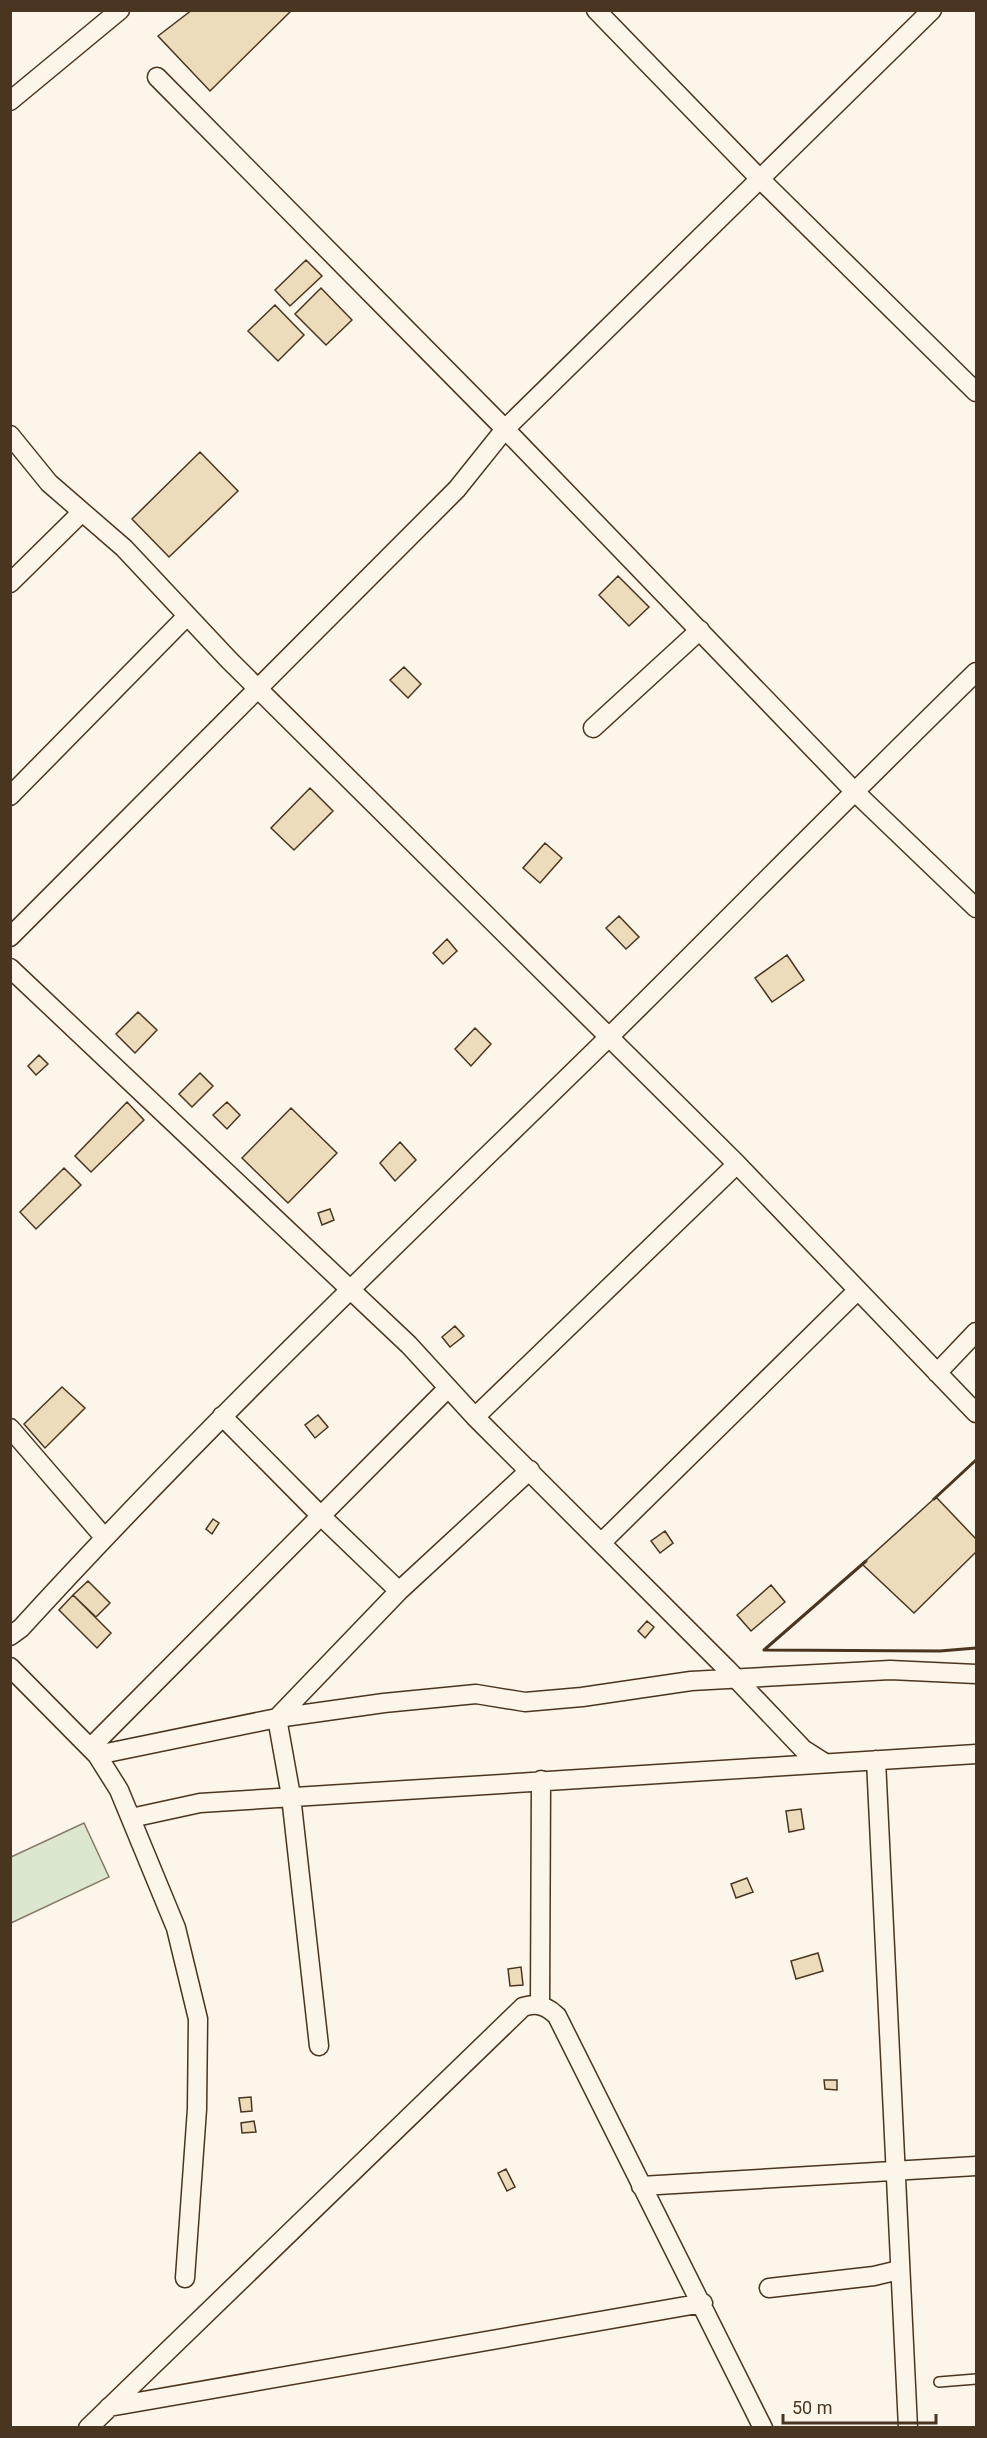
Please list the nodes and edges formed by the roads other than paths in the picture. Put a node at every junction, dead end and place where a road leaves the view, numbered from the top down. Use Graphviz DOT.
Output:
graph roads {
  1 [pos="596,10"];
  2 [pos="932,10"];
  3 [pos="120,11"];
  4 [pos="158,77"];
  5 [pos="10,101"];
  6 [pos="759,178"];
  7 [pos="976,392"];
  8 [pos="505,429"];
  9 [pos="10,435"];
  10 [pos="82,512"];
  11 [pos="10,583"];
  12 [pos="187,616"];
  13 [pos="700,630"];
  14 [pos="976,672"];
  15 [pos="259,688"];
  16 [pos="593,728"];
  17 [pos="854,791"];
  18 [pos="10,796"];
  19 [pos="976,908"];
  20 [pos="10,937"];
  21 [pos="10,968"];
  22 [pos="609,1036"];
  23 [pos="737,1164"];
  24 [pos="350,1288"];
  25 [pos="858,1290"];
  26 [pos="976,1332"];
  27 [pos="937,1372"];
  28 [pos="448,1388"];
  29 [pos="976,1413"];
  30 [pos="222,1416"];
  31 [pos="475,1417"];
  32 [pos="10,1428"];
  33 [pos="530,1470"];
  34 [pos="321,1516"];
  35 [pos="104,1537"];
  36 [pos="601,1543"];
  37 [pos="399,1591"];
  38 [pos="10,1636"];
  39 [pos="11,1669"];
  40 [pos="976,1674"];
  41 [pos="737,1680"];
  42 [pos="277,1718"];
  43 [pos="94,1751"];
  44 [pos="976,1754"];
  45 [pos="876,1760"];
  46 [pos="825,1763"];
  47 [pos="541,1780"];
  48 [pos="291,1796"];
  49 [pos="131,1818"];
  50 [pos="540,2005"];
  51 [pos="319,2046"];
  52 [pos="976,2166"];
  53 [pos="896,2170"];
  54 [pos="641,2186"];
  55 [pos="899,2270"];
  56 [pos="185,2278"];
  57 [pos="769,2288"];
  58 [pos="703,2303"];
  59 [pos="976,2379"];
  60 [pos="939,2382"];
  61 [pos="109,2407"];
  62 [pos="88,2427"];
  63 [pos="763,2427"];
  64 [pos="908,2427"];
  1 -- 6 [label="street"];
  2 -- 6 [label="street"];
  3 -- 5 [label="street"];
  4 -- 8 [label="street"];
  6 -- 7 [label="street"];
  6 -- 8 [label="street"];
  8 -- 13 [label="street"];
  8 -- 15 [label="street"];
  9 -- 10 [label="street"];
  10 -- 11 [label="street"];
  10 -- 12 [label="street"];
  12 -- 15 [label="street"];
  12 -- 18 [label="street"];
  13 -- 16 [label="street"];
  13 -- 17 [label="street"];
  14 -- 17 [label="street"];
  15 -- 20 [label="street"];
  15 -- 22 [label="street"];
  17 -- 19 [label="street"];
  17 -- 22 [label="street"];
  21 -- 24 [label="street"];
  22 -- 23 [label="street"];
  22 -- 24 [label="street"];
  23 -- 25 [label="street"];
  23 -- 31 [label="street"];
  24 -- 28 [label="street"];
  24 -- 30 [label="street"];
  25 -- 27 [label="street"];
  25 -- 36 [label="street"];
  26 -- 27 [label="street"];
  27 -- 29 [label="street"];
  28 -- 31 [label="street"];
  28 -- 34 [label="street"];
  30 -- 34 [label="street"];
  30 -- 35 [label="street"];
  31 -- 33 [label="street"];
  32 -- 35 [label="street"];
  33 -- 36 [label="street"];
  33 -- 37 [label="street"];
  34 -- 37 [label="street"];
  34 -- 43 [label="street"];
  35 -- 38 [label="street"];
  36 -- 41 [label="street"];
  37 -- 42 [label="street"];
  39 -- 43 [label="street"];
  40 -- 41 [label="street"];
  41 -- 42 [label="street"];
  41 -- 46 [label="street"];
  42 -- 43 [label="street"];
  42 -- 48 [label="street"];
  43 -- 49 [label="street"];
  44 -- 45 [label="street"];
  45 -- 46 [label="street"];
  45 -- 53 [label="street"];
  46 -- 47 [label="street"];
  47 -- 48 [label="street"];
  47 -- 50 [label="street"];
  48 -- 49 [label="street"];
  48 -- 51 [label="street"];
  49 -- 56 [label="street"];
  50 -- 54 [label="street"];
  50 -- 61 [label="street"];
  52 -- 53 [label="street"];
  53 -- 54 [label="street"];
  53 -- 55 [label="street"];
  54 -- 58 [label="street"];
  55 -- 57 [label="street"];
  55 -- 64 [label="street"];
  58 -- 61 [label="street"];
  58 -- 63 [label="street"];
  59 -- 60 [label="lane"];
  61 -- 62 [label="street"];
}
